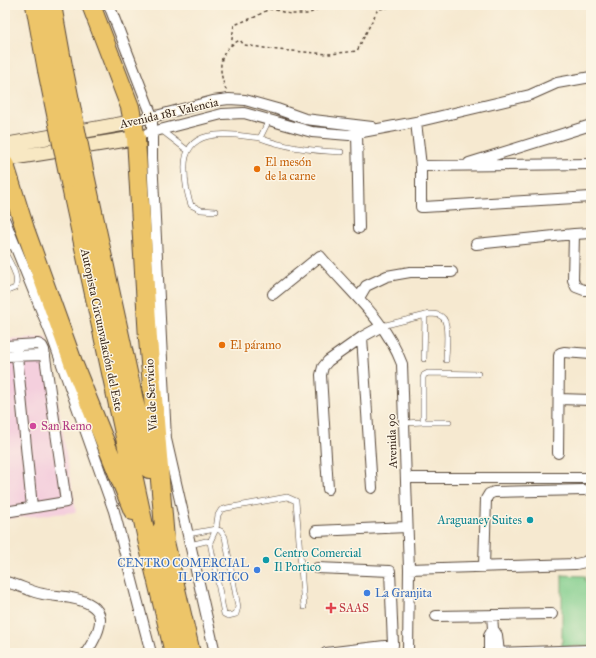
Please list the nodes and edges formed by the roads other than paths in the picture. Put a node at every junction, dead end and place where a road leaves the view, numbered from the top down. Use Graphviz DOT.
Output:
graph roads {
  1 [pos="35,5"];
  2 [pos="52,5"];
  3 [pos="91,5"];
  4 [pos="109,5"];
  5 [pos="55,68"];
  6 [pos="591,77"];
  7 [pos="229,99"];
  8 [pos="230,113"];
  9 [pos="152,116"];
  10 [pos="269,120"];
  11 [pos="416,122"];
  12 [pos="591,126"];
  13 [pos="380,128"];
  14 [pos="134,130"];
  15 [pos="156,130"];
  16 [pos="357,133"];
  17 [pos="260,138"];
  18 [pos="5,145"];
  19 [pos="187,150"];
  20 [pos="341,152"];
  21 [pos="5,159"];
  22 [pos="591,164"];
  23 [pos="5,165"];
  24 [pos="421,166"];
  25 [pos="455,167"];
  26 [pos="5,190"];
  27 [pos="591,196"];
  28 [pos="216,211"];
  29 [pos="12,216"];
  30 [pos="359,228"];
  31 [pos="591,233"];
  32 [pos="574,234"];
  33 [pos="476,244"];
  34 [pos="10,247"];
  35 [pos="5,252"];
  36 [pos="452,272"];
  37 [pos="591,290"];
  38 [pos="5,292"];
  39 [pos="273,294"];
  40 [pos="359,298"];
  41 [pos="425,315"];
  42 [pos="382,326"];
  43 [pos="362,337"];
  44 [pos="5,346"];
  45 [pos="16,351"];
  46 [pos="591,354"];
  47 [pos="5,356"];
  48 [pos="424,359"];
  49 [pos="446,360"];
  50 [pos="478,374"];
  51 [pos="559,399"];
  52 [pos="591,400"];
  53 [pos="423,422"];
  54 [pos="449,422"];
  55 [pos="404,423"];
  56 [pos="558,453"];
  57 [pos="406,478"];
  58 [pos="591,478"];
  59 [pos="372,488"];
  60 [pos="328,490"];
  61 [pos="584,490"];
  62 [pos="32,507"];
  63 [pos="5,512"];
  64 [pos="407,527"];
  65 [pos="216,529"];
  66 [pos="316,532"];
  67 [pos="188,534"];
  68 [pos="156,542"];
  69 [pos="210,542"];
  70 [pos="190,545"];
  71 [pos="591,558"];
  72 [pos="484,567"];
  73 [pos="317,568"];
  74 [pos="409,569"];
  75 [pos="5,582"];
  76 [pos="304,607"];
  77 [pos="492,614"];
  78 [pos="552,614"];
  79 [pos="436,616"];
  80 [pos="493,630"];
  81 [pos="386,650"];
  82 [pos="591,650"];
  83 [pos="86,653"];
  84 [pos="151,653"];
  85 [pos="174,653"];
  86 [pos="190,653"];
  87 [pos="215,653"];
  88 [pos="326,653"];
  89 [pos="408,653"];
  90 [pos="490,653"];
  91 [pos="499,653"];
  1 -- 5 [label="highway, Autopista Circunvalación del Este"];
  2 -- 5 [label="highway, Autopista Circunvalación del Este"];
  3 -- 14 [label="highway"];
  4 -- 9 [label="street, Vía de Servicio"];
  5 -- 68 [label="highway, Autopista Circunvalación del Este, bridge"];
  6 -- 11 [label="street"];
  7 -- 8 [label="street"];
  7 -- 9 [label="street, Avenida 181 Valencia"];
  7 -- 13 [label="street, Avenida 181 Valencia"];
  8 -- 10 [label="street, Avenida 181 Valencia"];
  8 -- 15 [label="street, Avenida 181 Valencia"];
  9 -- 14 [label="street, Avenida 181 Valencia"];
  9 -- 15 [label="street, Vía de Servicio"];
  10 -- 16 [label="street, Avenida 181 Valencia"];
  10 -- 17 [label="lane"];
  11 -- 13 [label="street"];
  11 -- 24 [label="street"];
  12 -- 25 [label="street"];
  13 -- 16 [label="street, Avenida 181 Valencia"];
  14 -- 15 [label="street, Avenida 181 Valencia"];
  14 -- 18 [label="street, Avenida 181 Valencia"];
  14 -- 21 [label="street, Avenida 181 Valencia"];
  14 -- 68 [label="highway"];
  15 -- 19 [label="lane"];
  15 -- 67 [label="street, Vía de Servicio"];
  16 -- 30 [label="street"];
  17 -- 19 [label="lane"];
  17 -- 20 [label="lane"];
  19 -- 28 [label="lane"];
  22 -- 25 [label="street"];
  23 -- 29 [label="highway"];
  24 -- 25 [label="street"];
  24 -- 27 [label="street"];
  26 -- 29 [label="highway"];
  29 -- 34 [label="street"];
  29 -- 68 [label="highway"];
  31 -- 32 [label="street"];
  33 -- 37 [label="street"];
  34 -- 84 [label="street"];
  35 -- 38 [label="lane"];
  36 -- 40 [label="street"];
  39 -- 40 [label="street, Avenida 90"];
  40 -- 42 [label="street, Avenida 90"];
  41 -- 42 [label="lane"];
  41 -- 48 [label="lane"];
  41 -- 49 [label="lane"];
  42 -- 43 [label="street"];
  42 -- 55 [label="street, Avenida 90"];
  43 -- 59 [label="street"];
  43 -- 60 [label="street"];
  44 -- 45 [label="street"];
  45 -- 47 [label="street"];
  45 -- 62 [label="street"];
  45 -- 62 [label="street"];
  46 -- 51 [label="street"];
  50 -- 53 [label="lane"];
  51 -- 52 [label="street"];
  51 -- 56 [label="street"];
  53 -- 54 [label="lane"];
  53 -- 55 [label="lane"];
  55 -- 57 [label="street, Avenida 90"];
  57 -- 58 [label="street"];
  57 -- 64 [label="street, Avenida 90"];
  61 -- 72 [label="street"];
  62 -- 63 [label="street"];
  64 -- 66 [label="street"];
  64 -- 74 [label="street, Avenida 90"];
  65 -- 67 [label="lane"];
  65 -- 69 [label="lane"];
  65 -- 69 [label="lane"];
  65 -- 76 [label="lane"];
  67 -- 70 [label="street, Vía de Servicio"];
  68 -- 85 [label="highway, Autopista Circunvalación del Este"];
  68 -- 86 [label="highway, Autopista Circunvalación del Este"];
  69 -- 70 [label="lane"];
  70 -- 87 [label="street, Vía de Servicio"];
  71 -- 72 [label="street"];
  72 -- 74 [label="street"];
  73 -- 81 [label="street"];
  74 -- 89 [label="street, Avenida 90"];
  75 -- 83 [label="street"];
  77 -- 78 [label="street"];
  77 -- 79 [label="street"];
  77 -- 80 [label="street"];
  80 -- 90 [label="street"];
  80 -- 91 [label="street"];
  81 -- 88 [label="street"];
  82 -- 91 [label="street"];
  90 -- 91 [label="street"];
}
